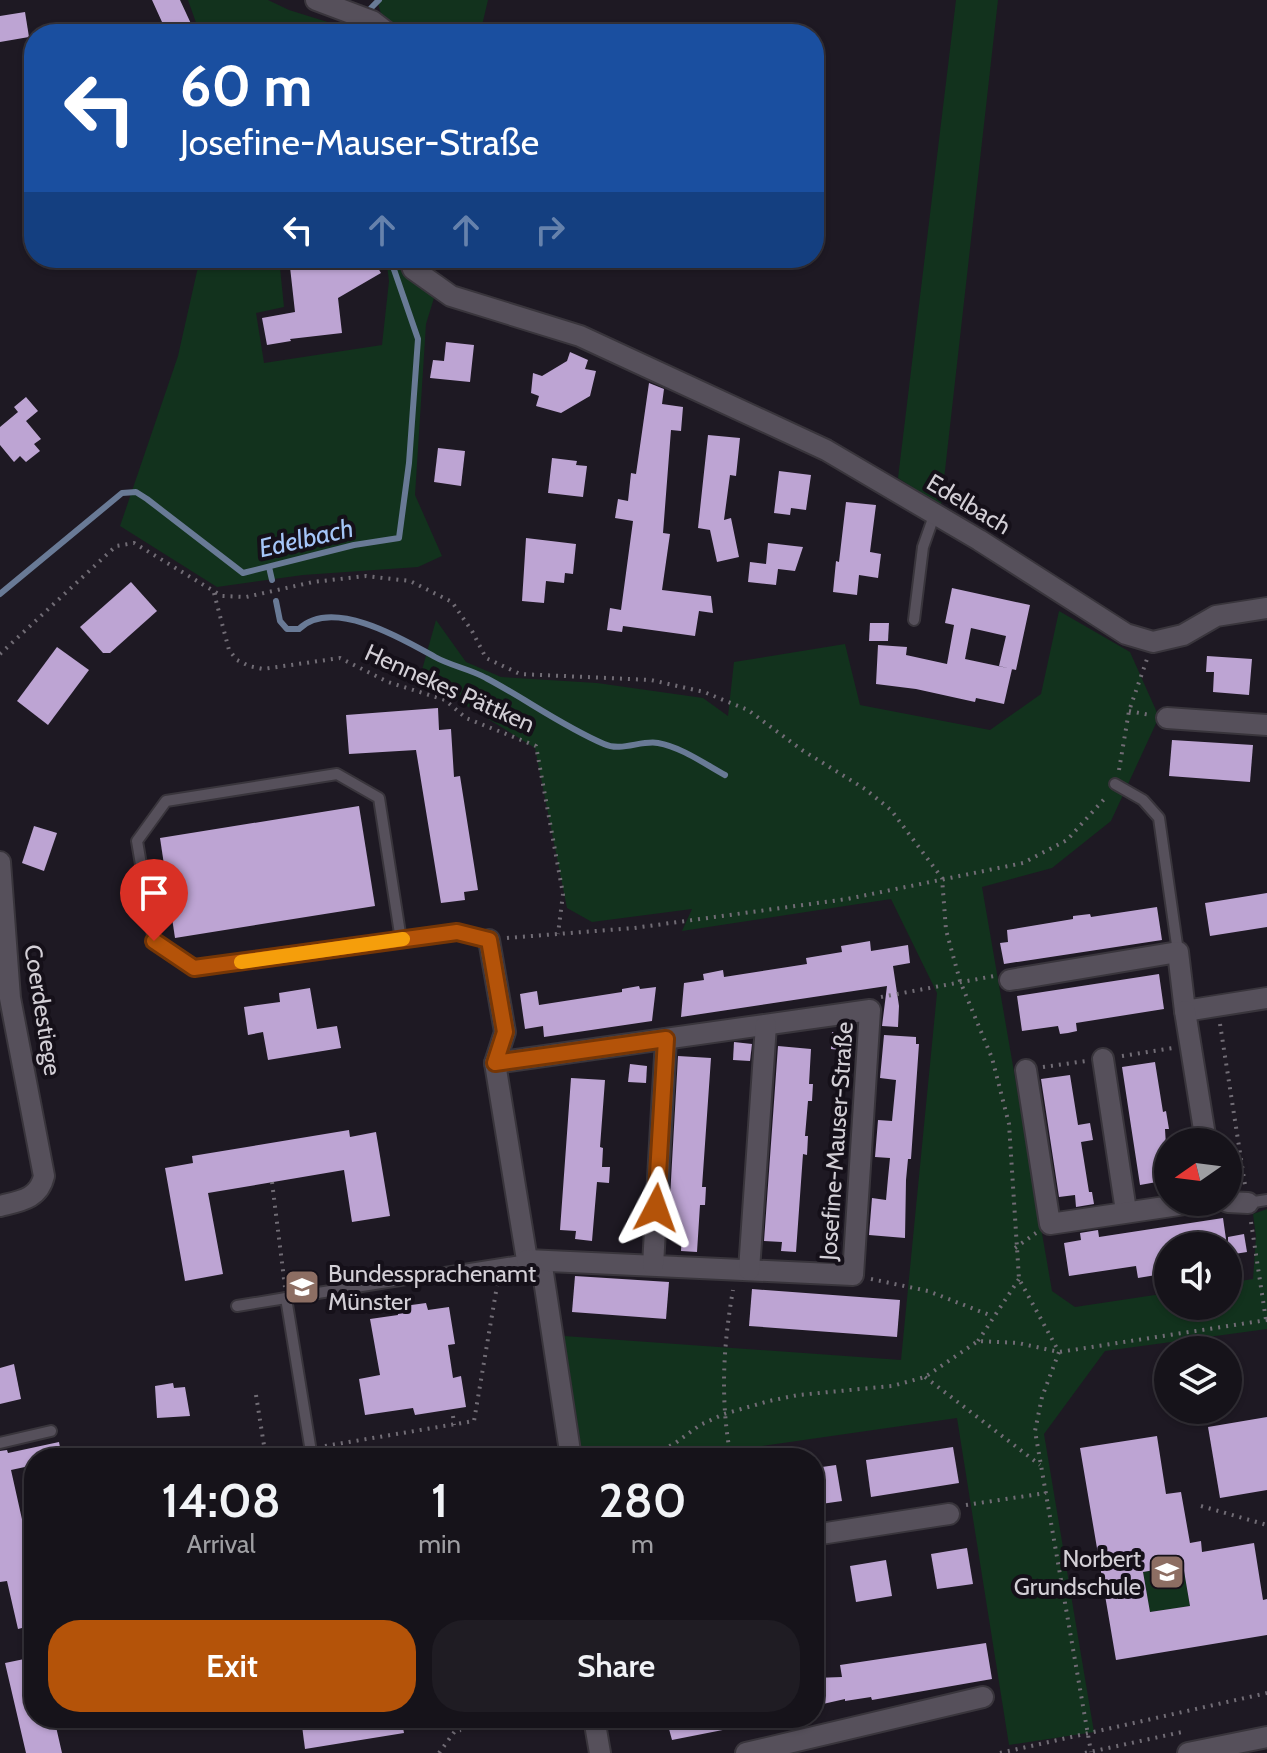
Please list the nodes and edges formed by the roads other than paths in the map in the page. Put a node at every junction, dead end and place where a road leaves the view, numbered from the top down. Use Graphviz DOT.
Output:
graph roads {
  1 [pos="316,0"];
  2 [pos="376,24"];
  3 [pos="413,268"];
  4 [pos="935,513"];
  5 [pos="1267,608"];
  6 [pos="914,620"];
  7 [pos="1167,718"];
  8 [pos="1267,725"];
  9 [pos="1115,784"];
  10 [pos="0,862"];
  11 [pos="401,940"];
  12 [pos="489,940"];
  13 [pos="1178,952"];
  14 [pos="1010,980"];
  15 [pos="1267,998"];
  16 [pos="1185,1011"];
  17 [pos="766,1025"];
  18 [pos="666,1039"];
  19 [pos="1103,1059"];
  20 [pos="495,1063"];
  21 [pos="1026,1070"];
  22 [pos="1204,1128"];
  23 [pos="0,1206"];
  24 [pos="1154,1208"];
  25 [pos="1126,1211"];
  26 [pos="527,1260"];
  27 [pos="653,1265"];
  28 [pos="742,1270"];
  29 [pos="286,1298"];
  30 [pos="237,1306"];
  31 [pos="51,1431"];
  32 [pos="0,1443"];
  33 [pos="311,1448"];
  34 [pos="569,1448"];
  35 [pos="949,1514"];
  36 [pos="824,1533"];
  37 [pos="983,1697"];
  38 [pos="596,1728"];
  39 [pos="1267,1737"];
  40 [pos="600,1753"];
  41 [pos="746,1753"];
  42 [pos="1188,1753"];
  1 -- 2 [label="street"];
  3 -- 4 [label="street, Edelbach"];
  4 -- 5 [label="street, Edelbach"];
  4 -- 6 [label="lane"];
  7 -- 8 [label="street"];
  9 -- 13 [label="lane"];
  10 -- 23 [label="street, Coerdestiege"];
  11 -- 11 [label="lane"];
  11 -- 12 [label="lane"];
  12 -- 20 [label="street"];
  13 -- 14 [label="street"];
  13 -- 16 [label="street"];
  15 -- 16 [label="street"];
  16 -- 22 [label="street"];
  17 -- 18 [label="street, Josefine-Mauser-Straße"];
  17 -- 28 [label="street"];
  17 -- 28 [label="street, Josefine-Mauser-Straße"];
  18 -- 20 [label="street, Josefine-Mauser-Straße"];
  18 -- 27 [label="street"];
  19 -- 25 [label="street"];
  20 -- 26 [label="street"];
  21 -- 25 [label="street"];
  24 -- 25 [label="street"];
  26 -- 27 [label="street, Josefine-Mauser-Straße"];
  26 -- 29 [label="lane"];
  26 -- 34 [label="street"];
  27 -- 28 [label="street, Josefine-Mauser-Straße"];
  29 -- 30 [label="lane"];
  29 -- 33 [label="lane"];
  31 -- 32 [label="lane"];
  35 -- 36 [label="street"];
  37 -- 41 [label="street"];
  38 -- 40 [label="street"];
  39 -- 42 [label="street"];
}
